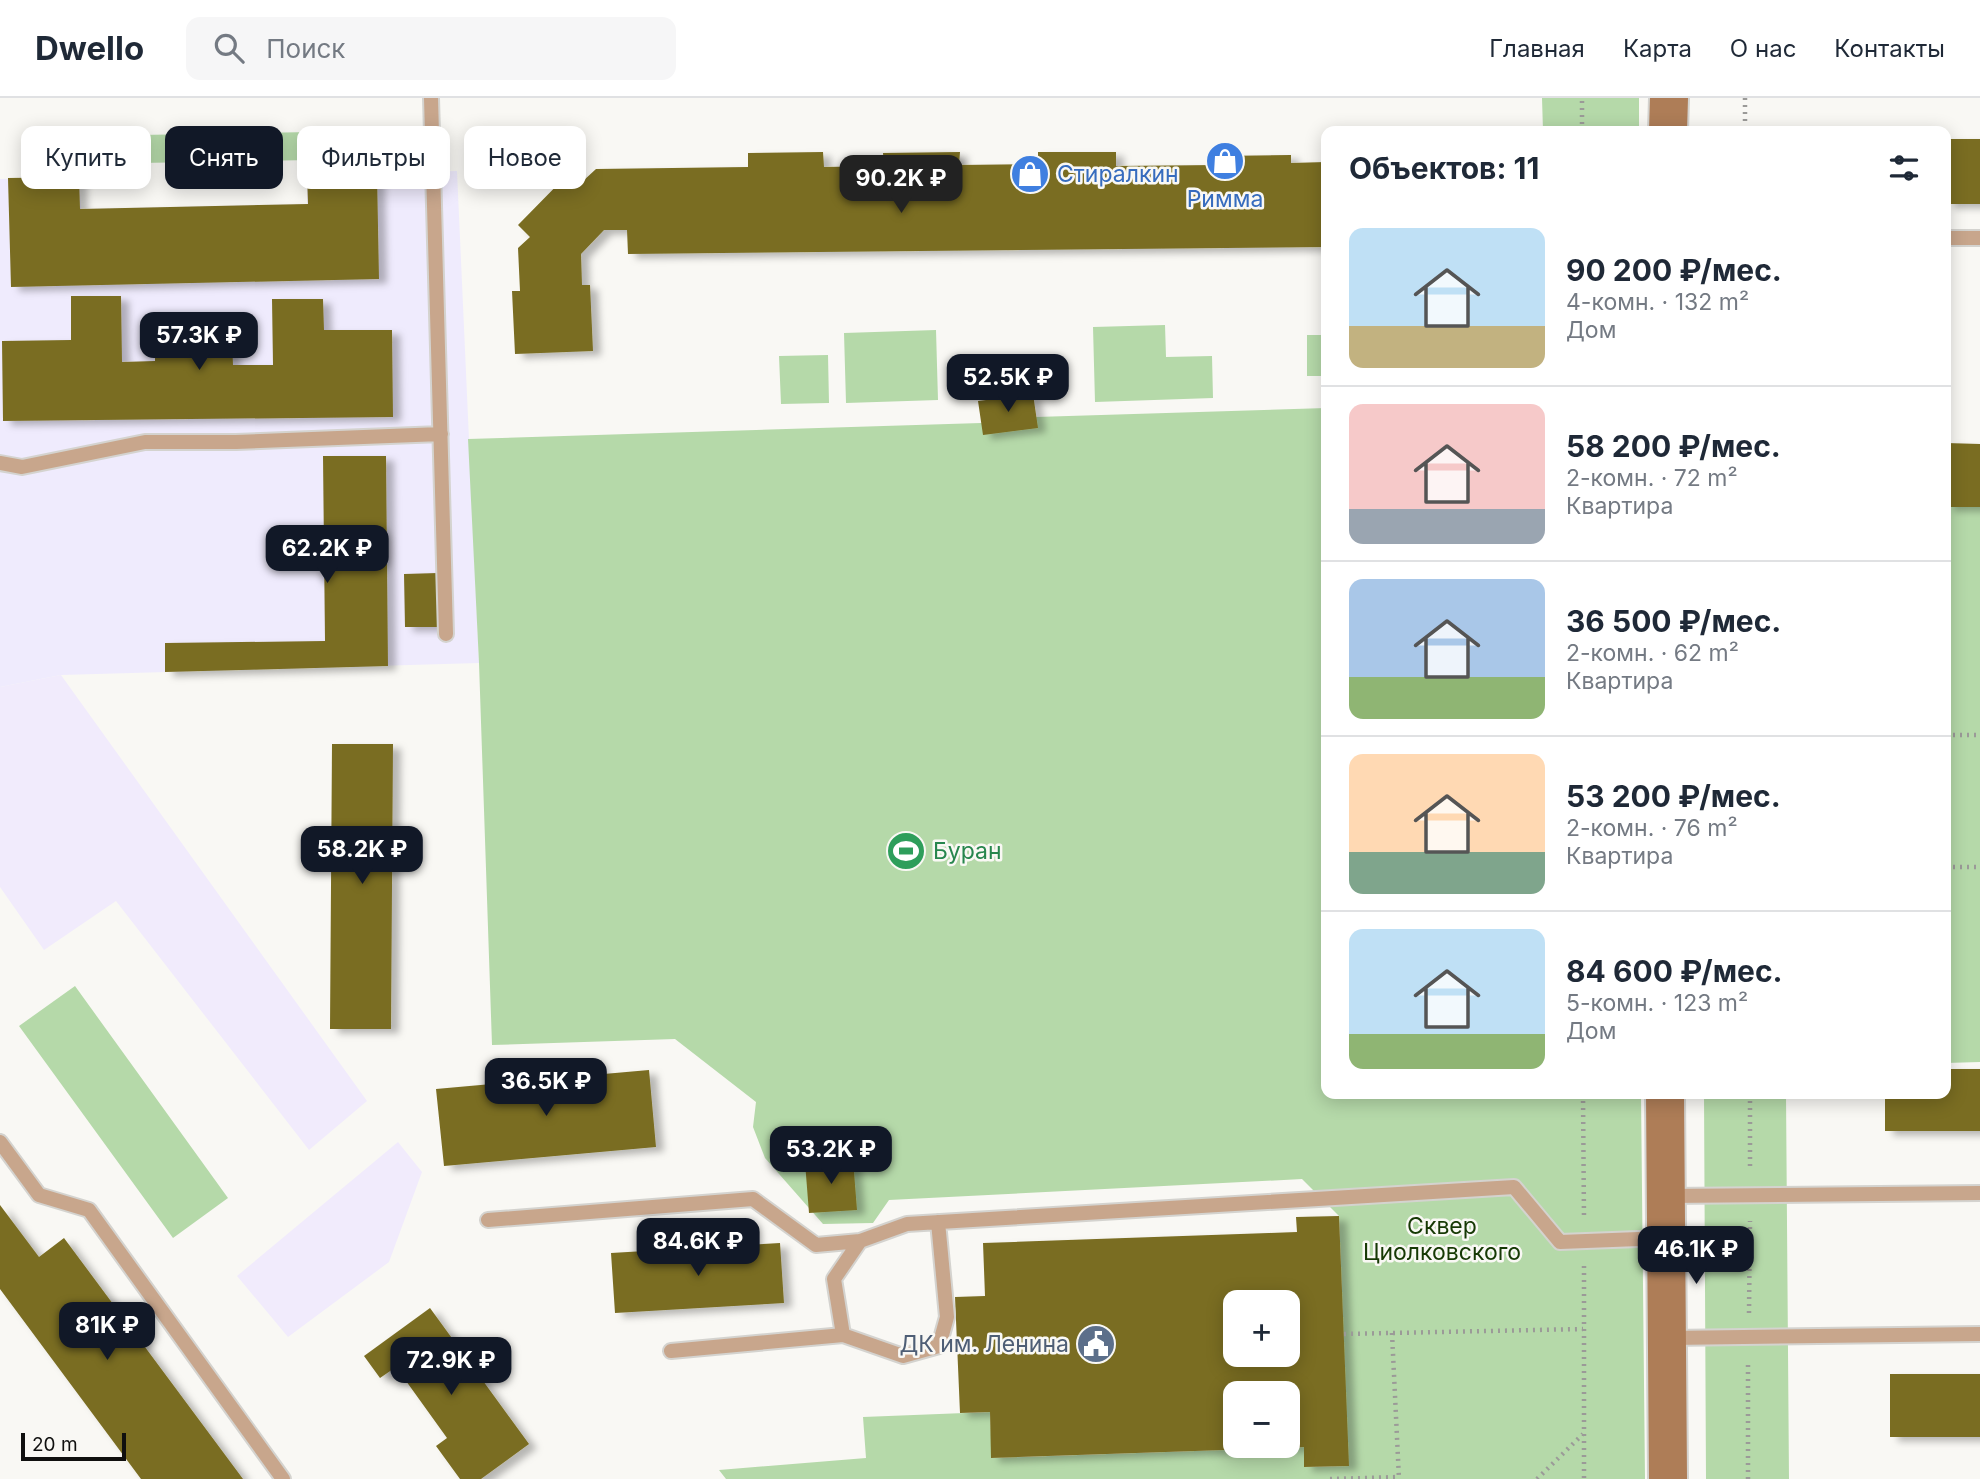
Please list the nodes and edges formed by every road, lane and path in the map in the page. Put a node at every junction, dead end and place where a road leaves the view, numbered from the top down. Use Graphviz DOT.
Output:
graph roads {
  1 [pos="432,98"];
  2 [pos="1582,98"];
  3 [pos="1669,98"];
  4 [pos="1745,98"];
  5 [pos="1582,126"];
  6 [pos="1668,126"];
  7 [pos="1745,126"];
  8 [pos="1951,238"];
  9 [pos="1980,238"];
  10 [pos="441,434"];
  11 [pos="0,463"];
  12 [pos="446,634"];
  13 [pos="1951,734"];
  14 [pos="1980,735"];
  15 [pos="1951,867"];
  16 [pos="1980,867"];
  17 [pos="1583,1099"];
  18 [pos="1665,1099"];
  19 [pos="1750,1099"];
  20 [pos="0,1142"];
  21 [pos="1980,1193"];
  22 [pos="1666,1196"];
  23 [pos="1750,1196"];
  24 [pos="488,1220"];
  25 [pos="938,1222"];
  26 [pos="1666,1238"];
  27 [pos="860,1241"];
  28 [pos="1584,1242"];
  29 [pos="1583,1329"];
  30 [pos="1392,1333"];
  31 [pos="1344,1334"];
  32 [pos="1980,1334"];
  33 [pos="843,1335"];
  34 [pos="1748,1336"];
  35 [pos="1667,1338"];
  36 [pos="671,1351"];
  37 [pos="1584,1433"];
  38 [pos="1399,1478"];
  39 [pos="283,1479"];
  40 [pos="1330,1479"];
  41 [pos="1537,1479"];
  42 [pos="1584,1479"];
  43 [pos="1668,1479"];
  44 [pos="1748,1479"];
  1 -- 10 [label="lane"];
  2 -- 5 [label="path"];
  3 -- 6 [label="street"];
  4 -- 7 [label="path"];
  8 -- 9 [label="lane"];
  10 -- 11 [label="lane"];
  10 -- 12 [label="lane"];
  13 -- 14 [label="path"];
  15 -- 16 [label="path"];
  17 -- 28 [label="path"];
  18 -- 22 [label="street"];
  19 -- 23 [label="path"];
  20 -- 39 [label="lane"];
  21 -- 23 [label="lane"];
  22 -- 23 [label="lane"];
  22 -- 26 [label="street"];
  23 -- 34 [label="path"];
  24 -- 27 [label="lane"];
  25 -- 27 [label="lane"];
  25 -- 28 [label="lane"];
  25 -- 33 [label="lane"];
  26 -- 28 [label="lane"];
  26 -- 35 [label="street"];
  27 -- 33 [label="lane"];
  28 -- 29 [label="path"];
  29 -- 30 [label="path"];
  29 -- 37 [label="path"];
  30 -- 31 [label="path"];
  30 -- 38 [label="path"];
  32 -- 34 [label="lane"];
  33 -- 36 [label="lane"];
  34 -- 35 [label="lane"];
  34 -- 44 [label="path"];
  35 -- 43 [label="street"];
  37 -- 41 [label="path"];
  37 -- 42 [label="path"];
  38 -- 40 [label="path"];
}
